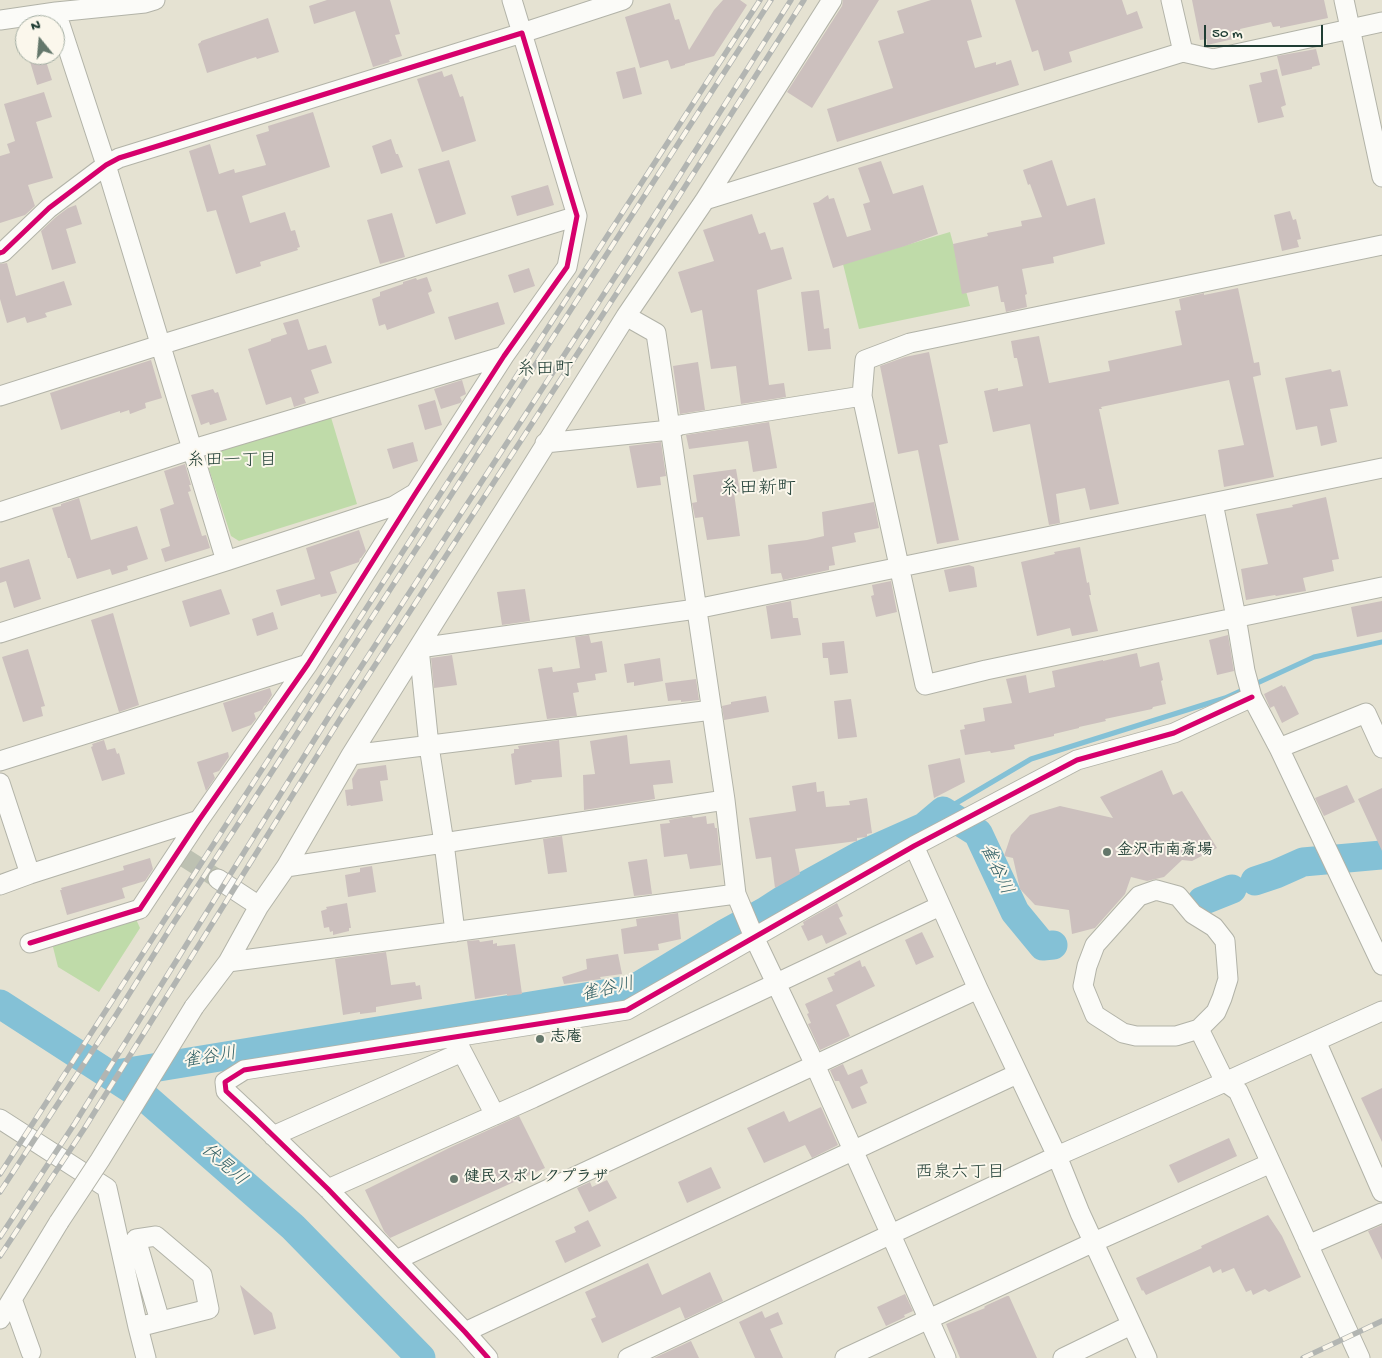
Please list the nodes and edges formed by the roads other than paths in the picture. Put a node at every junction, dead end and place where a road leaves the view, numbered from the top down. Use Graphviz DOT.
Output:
graph roads {
  1 [pos="155,0"];
  2 [pos="512,0"];
  3 [pos="623,0"];
  4 [pos="832,0"];
  5 [pos="1171,0"];
  6 [pos="1344,0"];
  7 [pos="56,12"];
  8 [pos="0,20"];
  9 [pos="1382,22"];
  10 [pos="1350,29"];
  11 [pos="522,33"];
  12 [pos="1183,52"];
  13 [pos="106,165"];
  14 [pos="1382,177"];
  15 [pos="706,200"];
  16 [pos="577,216"];
  17 [pos="1382,245"];
  18 [pos="0,253"];
  19 [pos="626,316"];
  20 [pos="160,345"];
  21 [pos="504,356"];
  22 [pos="0,396"];
  23 [pos="862,396"];
  24 [pos="670,430"];
  25 [pos="545,443"];
  26 [pos="193,449"];
  27 [pos="1382,468"];
  28 [pos="415,494"];
  29 [pos="1213,503"];
  30 [pos="0,512"];
  31 [pos="226,561"];
  32 [pos="900,567"];
  33 [pos="1382,587"];
  34 [pos="696,609"];
  35 [pos="1236,617"];
  36 [pos="0,633"];
  37 [pos="419,648"];
  38 [pos="308,664"];
  39 [pos="1248,686"];
  40 [pos="712,710"];
  41 [pos="429,746"];
  42 [pos="1279,748"];
  43 [pos="1382,748"];
  44 [pos="351,755"];
  45 [pos="0,761"];
  46 [pos="0,783"];
  47 [pos="725,800"];
  48 [pos="198,820"];
  49 [pos="444,843"];
  50 [pos="914,846"];
  51 [pos="286,867"];
  52 [pos="30,874"];
  53 [pos="218,879"];
  54 [pos="0,885"];
  55 [pos="739,901"];
  56 [pos="259,906"];
  57 [pos="940,906"];
  58 [pos="455,932"];
  59 [pos="753,934"];
  60 [pos="30,943"];
  61 [pos="228,962"];
  62 [pos="1382,965"];
  63 [pos="776,983"];
  64 [pos="978,989"];
  65 [pos="1382,1011"];
  66 [pos="1199,1030"];
  67 [pos="1316,1041"];
  68 [pos="458,1044"];
  69 [pos="815,1065"];
  70 [pos="1017,1074"];
  71 [pos="1225,1082"];
  72 [pos="495,1115"];
  73 [pos="0,1119"];
  74 [pos="273,1136"];
  75 [pos="854,1151"];
  76 [pos="1057,1156"];
  77 [pos="1271,1163"];
  78 [pos="328,1190"];
  79 [pos="1382,1192"];
  80 [pos="1382,1213"];
  81 [pos="891,1235"];
  82 [pos="1094,1242"];
  83 [pos="1308,1245"];
  84 [pos="396,1260"];
  85 [pos="12,1299"];
  86 [pos="0,1319"];
  87 [pos="928,1319"];
  88 [pos="160,1321"];
  89 [pos="1132,1326"];
  90 [pos="138,1327"];
  91 [pos="465,1332"];
  92 [pos="31,1352"];
  93 [pos="146,1358"];
  94 [pos="488,1358"];
  95 [pos="628,1358"];
  96 [pos="845,1358"];
  97 [pos="946,1358"];
  98 [pos="1063,1358"];
  99 [pos="1146,1358"];
  100 [pos="1360,1358"];
  1 -- 7 [label="street"];
  2 -- 11 [label="street"];
  3 -- 11 [label="street"];
  4 -- 15 [label="street"];
  5 -- 12 [label="street"];
  6 -- 10 [label="street"];
  7 -- 8 [label="street"];
  7 -- 13 [label="street"];
  9 -- 10 [label="street"];
  10 -- 12 [label="street"];
  10 -- 14 [label="street"];
  11 -- 13 [label="street"];
  11 -- 16 [label="street"];
  12 -- 15 [label="street"];
  13 -- 18 [label="street"];
  13 -- 20 [label="street"];
  15 -- 19 [label="street"];
  16 -- 20 [label="street"];
  16 -- 21 [label="street"];
  17 -- 23 [label="street"];
  19 -- 24 [label="street"];
  19 -- 25 [label="street"];
  20 -- 22 [label="street"];
  20 -- 26 [label="street"];
  21 -- 26 [label="street"];
  21 -- 28 [label="street"];
  23 -- 24 [label="street"];
  23 -- 32 [label="street"];
  24 -- 25 [label="street"];
  24 -- 34 [label="street"];
  25 -- 37 [label="street"];
  26 -- 30 [label="street"];
  26 -- 31 [label="street"];
  27 -- 29 [label="street"];
  28 -- 31 [label="street"];
  28 -- 38 [label="street"];
  29 -- 32 [label="street"];
  29 -- 35 [label="street"];
  31 -- 36 [label="street"];
  32 -- 34 [label="street"];
  32 -- 35 [label="street"];
  33 -- 35 [label="street"];
  34 -- 37 [label="street"];
  34 -- 40 [label="street"];
  35 -- 39 [label="street"];
  37 -- 41 [label="street"];
  37 -- 44 [label="street"];
  38 -- 45 [label="street"];
  38 -- 48 [label="street"];
  39 -- 42 [label="street"];
  39 -- 50 [label="street"];
  40 -- 41 [label="street"];
  40 -- 47 [label="street"];
  41 -- 44 [label="street"];
  41 -- 49 [label="street"];
  42 -- 43 [label="street"];
  42 -- 62 [label="street"];
  44 -- 51 [label="street"];
  46 -- 52 [label="street"];
  47 -- 49 [label="street"];
  47 -- 55 [label="street"];
  48 -- 52 [label="street"];
  48 -- 60 [label="street"];
  49 -- 51 [label="street"];
  49 -- 58 [label="street"];
  50 -- 57 [label="street"];
  50 -- 59 [label="street"];
  51 -- 56 [label="street"];
  52 -- 54 [label="street"];
  53 -- 56 [label="street"];
  55 -- 58 [label="street"];
  55 -- 59 [label="street"];
  56 -- 61 [label="street"];
  57 -- 63 [label="street"];
  57 -- 64 [label="street"];
  58 -- 61 [label="street"];
  59 -- 63 [label="street"];
  59 -- 68 [label="street"];
  61 -- 85 [label="street, bridge"];
  63 -- 69 [label="street"];
  63 -- 72 [label="street"];
  64 -- 69 [label="street"];
  64 -- 70 [label="street"];
  65 -- 67 [label="street"];
  66 -- 66 [label="street"];
  66 -- 71 [label="street"];
  67 -- 71 [label="street"];
  67 -- 79 [label="street"];
  68 -- 72 [label="street"];
  68 -- 74 [label="street"];
  68 -- 74 [label="street"];
  69 -- 75 [label="street"];
  69 -- 84 [label="street"];
  70 -- 75 [label="street"];
  70 -- 76 [label="street"];
  71 -- 76 [label="street"];
  71 -- 77 [label="street"];
  72 -- 78 [label="street"];
  73 -- 90 [label="street"];
  74 -- 78 [label="street"];
  75 -- 81 [label="street"];
  75 -- 91 [label="street"];
  76 -- 81 [label="street"];
  76 -- 82 [label="street"];
  77 -- 82 [label="street"];
  77 -- 83 [label="street"];
  78 -- 84 [label="street"];
  80 -- 83 [label="street"];
  81 -- 87 [label="street"];
  81 -- 95 [label="street"];
  82 -- 87 [label="street"];
  82 -- 89 [label="street"];
  83 -- 100 [label="street"];
  84 -- 91 [label="street"];
  85 -- 86 [label="street"];
  85 -- 92 [label="street"];
  87 -- 96 [label="street"];
  87 -- 97 [label="street"];
  88 -- 88 [label="street"];
  88 -- 90 [label="street"];
  89 -- 98 [label="street"];
  89 -- 99 [label="street"];
  90 -- 93 [label="street"];
  91 -- 94 [label="street"];
}
